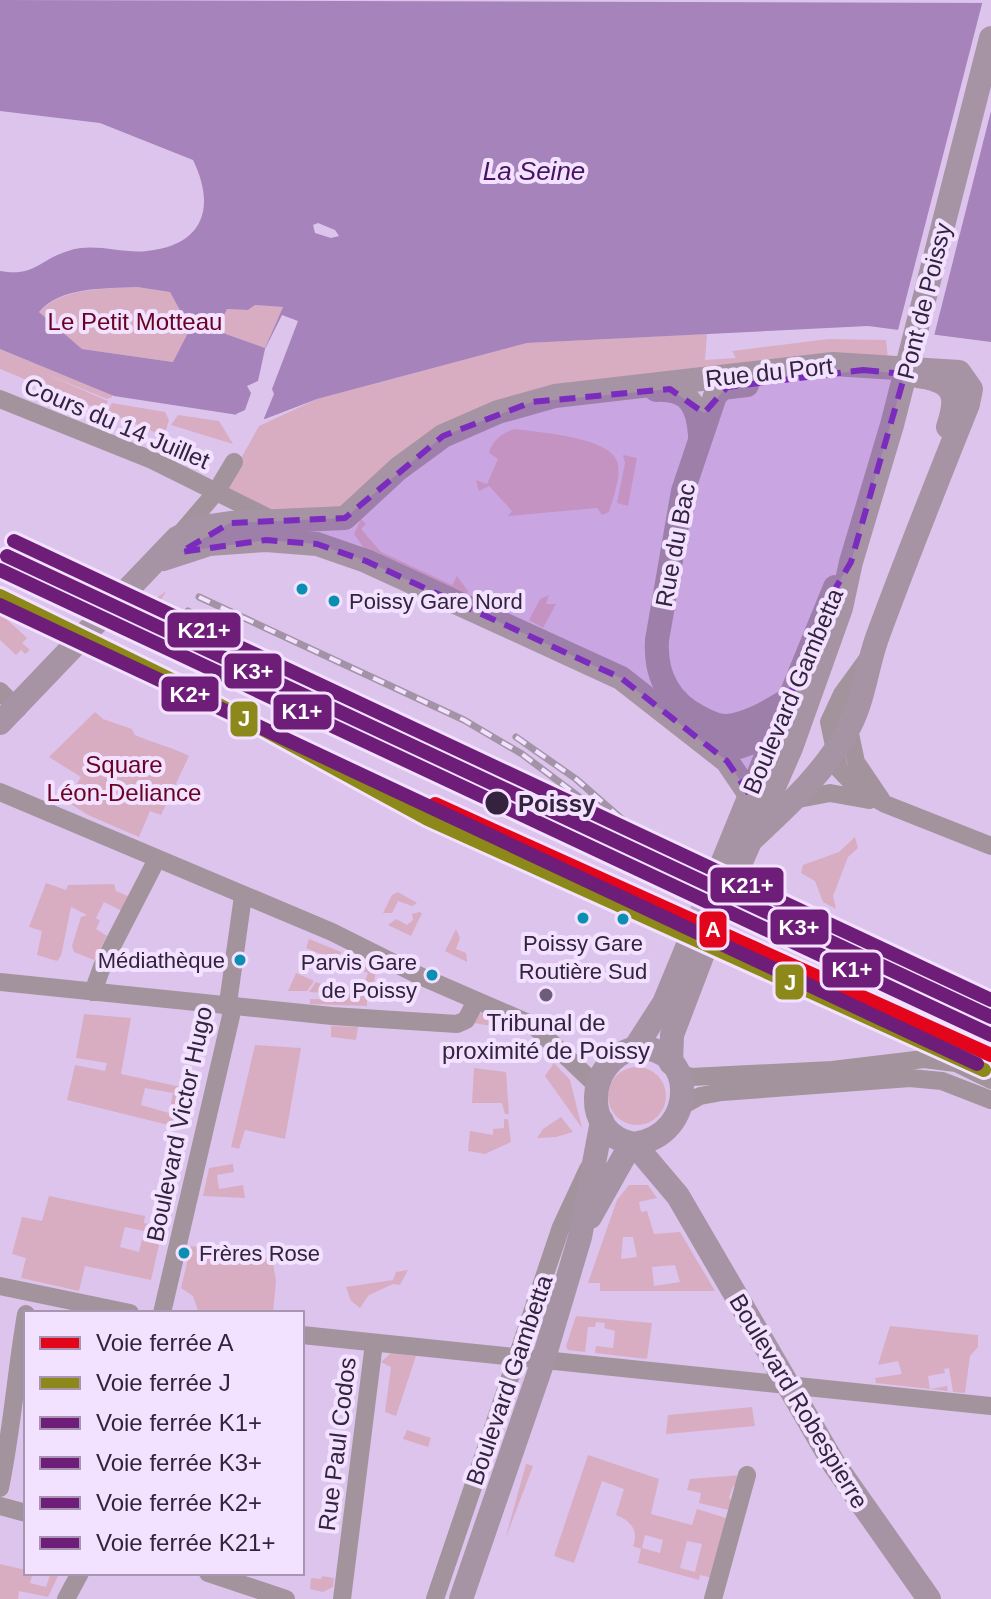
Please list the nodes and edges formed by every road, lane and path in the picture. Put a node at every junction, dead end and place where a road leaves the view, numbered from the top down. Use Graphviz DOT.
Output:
graph roads {
  1 [pos="991,38"];
  2 [pos="576,394"];
  3 [pos="0,399"];
  4 [pos="701,438"];
  5 [pos="234,462"];
  6 [pos="222,494"];
  7 [pos="924,509"];
  8 [pos="355,512"];
  9 [pos="277,522"];
  10 [pos="230,523"];
  11 [pos="179,545"];
  12 [pos="366,561"];
  13 [pos="851,562"];
  14 [pos="873,650"];
  15 [pos="656,654"];
  16 [pos="621,678"];
  17 [pos="0,691"];
  18 [pos="786,701"];
  19 [pos="9,716"];
  20 [pos="800,723"];
  21 [pos="849,729"];
  22 [pos="686,730"];
  23 [pos="0,733"];
  24 [pos="773,737"];
  25 [pos="834,753"];
  26 [pos="0,792"];
  27 [pos="750,795"];
  28 [pos="793,800"];
  29 [pos="885,804"];
  30 [pos="750,841"];
  31 [pos="991,846"];
  32 [pos="157,859"];
  33 [pos="243,896"];
  34 [pos="0,982"];
  35 [pos="93,992"];
  36 [pos="476,1001"];
  37 [pos="230,1004"];
  38 [pos="635,1048"];
  39 [pos="674,1068"];
  40 [pos="832,1070"];
  41 [pos="902,1073"];
  42 [pos="991,1080"];
  43 [pos="816,1084"];
  44 [pos="596,1085"];
  45 [pos="991,1100"];
  46 [pos="682,1106"];
  47 [pos="602,1121"];
  48 [pos="669,1128"];
  49 [pos="633,1144"];
  50 [pos="592,1164"];
  51 [pos="678,1196"];
  52 [pos="580,1237"];
  53 [pos="0,1286"];
  54 [pos="30,1293"];
  55 [pos="27,1311"];
  56 [pos="120,1311"];
  57 [pos="162,1311"];
  58 [pos="24,1325"];
  59 [pos="304,1335"];
  60 [pos="374,1343"];
  61 [pos="517,1359"];
  62 [pos="543,1361"];
  63 [pos="788,1385"];
  64 [pos="991,1406"];
  65 [pos="747,1475"];
  66 [pos="0,1488"];
  67 [pos="0,1506"];
  68 [pos="24,1512"];
  69 [pos="79,1575"];
  70 [pos="214,1575"];
  71 [pos="66,1599"];
  72 [pos="286,1599"];
  73 [pos="342,1599"];
  74 [pos="435,1599"];
  75 [pos="461,1599"];
  76 [pos="713,1599"];
  77 [pos="929,1599"];
  1 -- 13 [label="main road, Pont de Poissy"];
  2 -- 4 [label="main road, Rue du Port"];
  2 -- 7 [label="main road, Rue du Port"];
  2 -- 8 [label="main road, Rue du Port"];
  3 -- 6 [label="street, Cours du 14 Juillet"];
  4 -- 7 [label="main road, Rue du Bac"];
  4 -- 15 [label="main road, Rue du Bac"];
  5 -- 6 [label="street"];
  6 -- 9 [label="street, Cours du 14 Juillet"];
  6 -- 10 [label="street"];
  6 -- 11 [label="street"];
  7 -- 14 [label="main road"];
  8 -- 9 [label="main road"];
  8 -- 12 [label="main road"];
  9 -- 10 [label="main road"];
  10 -- 11 [label="main road"];
  11 -- 12 [label="main road"];
  11 -- 19 [label="main road"];
  12 -- 16 [label="main road"];
  13 -- 18 [label="main road, Boulevard Gambetta"];
  13 -- 20 [label="main road, Boulevard Gambetta"];
  14 -- 21 [label="main road"];
  14 -- 25 [label="street"];
  15 -- 16 [label="main road"];
  15 -- 18 [label="main road"];
  16 -- 22 [label="main road"];
  17 -- 19 [label="street"];
  18 -- 24 [label="main road, Boulevard Gambetta"];
  19 -- 23 [label="main road"];
  20 -- 24 [label="main road"];
  20 -- 30 [label="main road, Boulevard Gambetta"];
  21 -- 25 [label="main road"];
  21 -- 29 [label="street"];
  22 -- 24 [label="main road"];
  22 -- 27 [label="main road"];
  24 -- 27 [label="main road, Boulevard Gambetta"];
  25 -- 28 [label="main road"];
  25 -- 29 [label="street"];
  26 -- 32 [label="street"];
  27 -- 30 [label="main road, Boulevard Gambetta"];
  28 -- 29 [label="street"];
  28 -- 30 [label="main road"];
  29 -- 31 [label="street"];
  32 -- 33 [label="street"];
  32 -- 35 [label="street"];
  33 -- 36 [label="street"];
  33 -- 37 [label="street, Boulevard Victor Hugo"];
  34 -- 35 [label="street"];
  35 -- 37 [label="street"];
  36 -- 37 [label="street"];
  36 -- 44 [label="street"];
  37 -- 57 [label="street, Boulevard Victor Hugo"];
  38 -- 39 [label="main road"];
  38 -- 39 [label="main road"];
  38 -- 44 [label="main road"];
  39 -- 40 [label="street"];
  39 -- 46 [label="main road"];
  40 -- 41 [label="street"];
  40 -- 43 [label="street"];
  41 -- 42 [label="street"];
  41 -- 43 [label="street"];
  41 -- 45 [label="street"];
  43 -- 46 [label="street"];
  44 -- 47 [label="main road"];
  46 -- 48 [label="main road"];
  47 -- 49 [label="main road"];
  47 -- 50 [label="main road, Boulevard Gambetta"];
  48 -- 49 [label="main road"];
  48 -- 51 [label="main road, Boulevard Robespierre"];
  49 -- 51 [label="main road, Boulevard Robespierre"];
  49 -- 52 [label="main road, Boulevard Gambetta"];
  50 -- 52 [label="main road, Boulevard Gambetta"];
  50 -- 61 [label="street, Boulevard Gambetta"];
  51 -- 63 [label="main road, Boulevard Robespierre"];
  52 -- 62 [label="main road, Boulevard Gambetta"];
  53 -- 54 [label="street"];
  54 -- 55 [label="street"];
  54 -- 56 [label="street"];
  58 -- 66 [label="street"];
  59 -- 60 [label="street"];
  60 -- 61 [label="street"];
  60 -- 73 [label="street, Rue Paul Codos"];
  61 -- 62 [label="street"];
  61 -- 74 [label="street, Boulevard Gambetta"];
  62 -- 63 [label="street"];
  62 -- 75 [label="main road, Boulevard Gambetta"];
  63 -- 64 [label="street"];
  63 -- 77 [label="main road, Boulevard Robespierre"];
  65 -- 76 [label="street"];
  67 -- 68 [label="street"];
  69 -- 71 [label="street"];
  70 -- 72 [label="street"];
}
